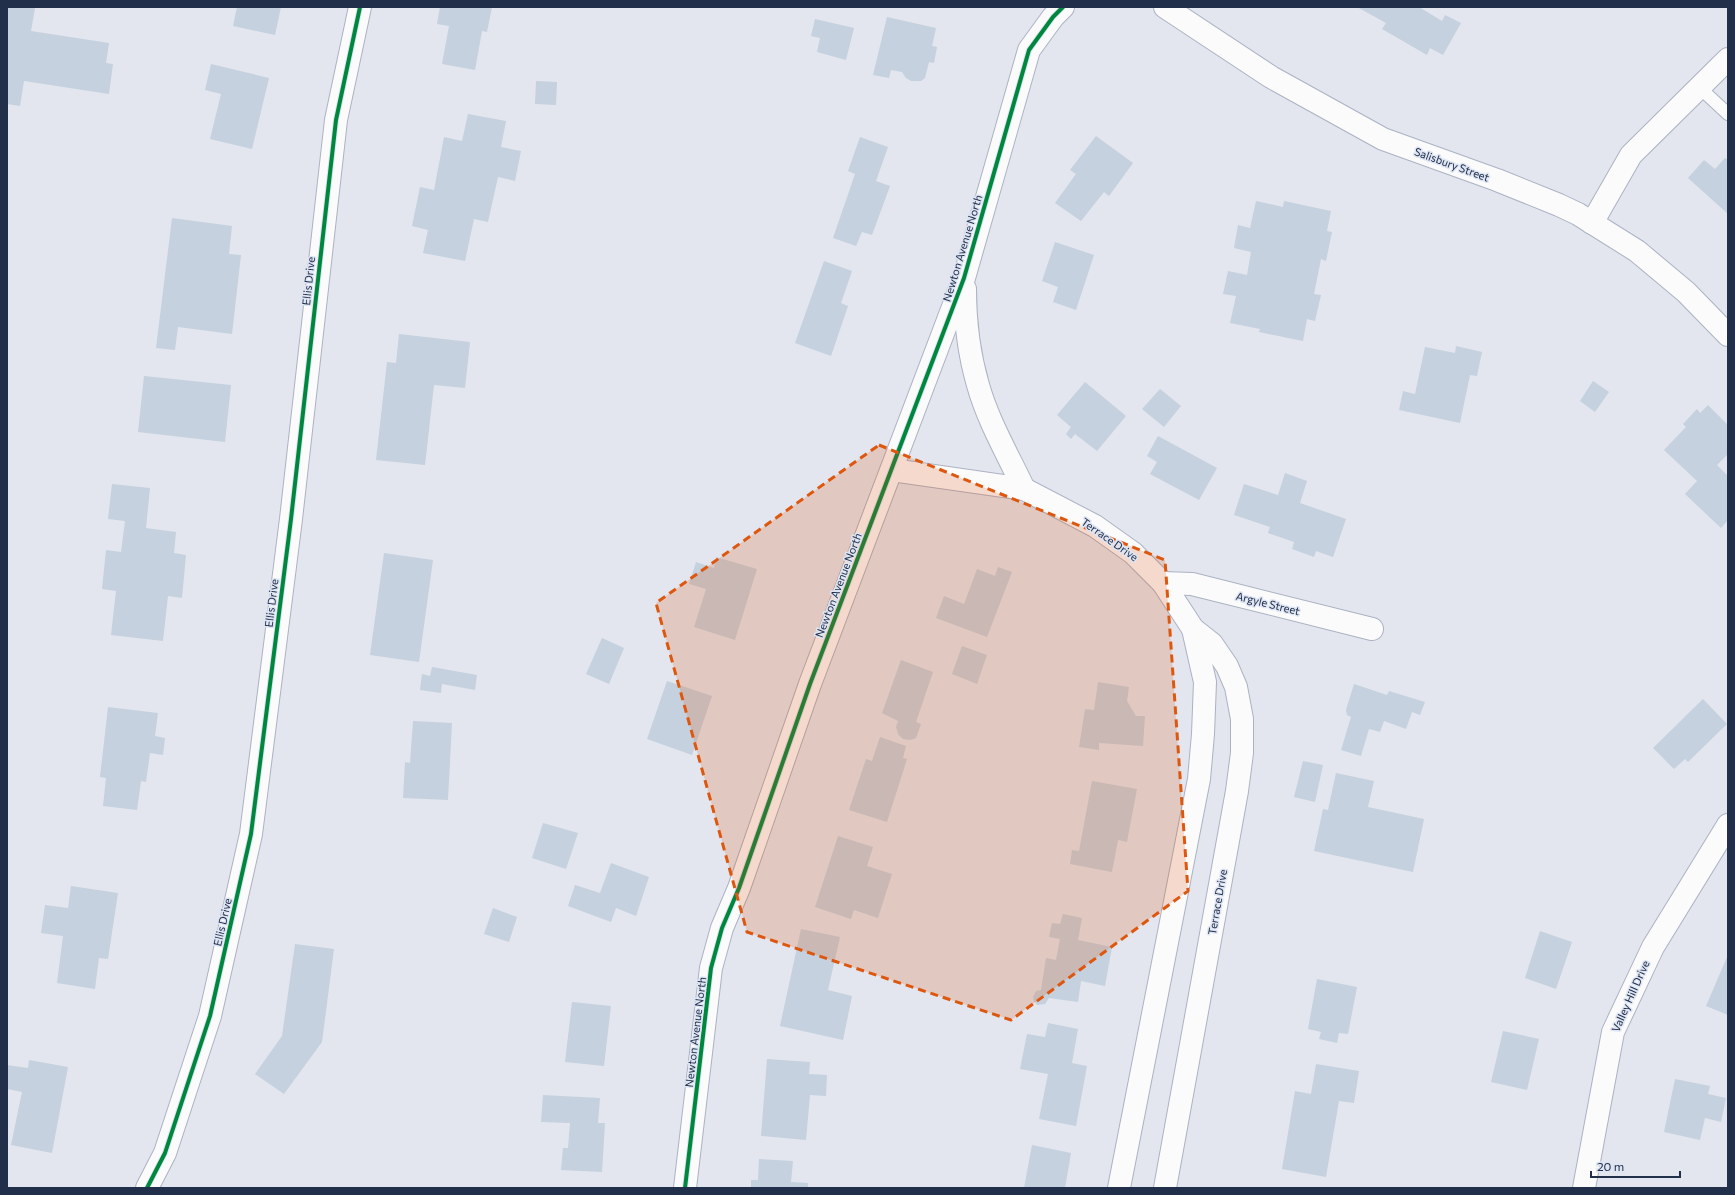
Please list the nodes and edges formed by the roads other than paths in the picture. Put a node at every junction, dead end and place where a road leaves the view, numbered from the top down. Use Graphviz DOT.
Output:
graph roads {
  1 [pos="360,7"];
  2 [pos="1063,7"];
  3 [pos="1165,7"];
  4 [pos="1728,60"];
  5 [pos="1700,88"];
  6 [pos="1728,114"];
  7 [pos="1592,223"];
  8 [pos="964,278"];
  9 [pos="1728,335"];
  10 [pos="892,470"];
  11 [pos="1024,489"];
  12 [pos="1163,583"];
  13 [pos="1193,629"];
  14 [pos="1372,629"];
  15 [pos="1728,825"];
  16 [pos="146,1188"];
  17 [pos="685,1188"];
  18 [pos="1119,1188"];
  19 [pos="1165,1188"];
  20 [pos="1584,1188"];
  1 -- 16 [label="street, Ellis Drive"];
  2 -- 8 [label="street, Newton Avenue North"];
  3 -- 7 [label="street, Salisbury Street"];
  4 -- 5 [label="street"];
  5 -- 6 [label="lane"];
  5 -- 7 [label="street"];
  7 -- 9 [label="street, Salisbury Street"];
  8 -- 10 [label="street, Newton Avenue North"];
  8 -- 11 [label="street"];
  10 -- 11 [label="street, Terrace Drive"];
  10 -- 17 [label="street, Newton Avenue North"];
  11 -- 12 [label="street, Terrace Drive"];
  12 -- 13 [label="street, Terrace Drive"];
  12 -- 14 [label="street, Argyle Street"];
  13 -- 18 [label="street, Terrace Drive"];
  13 -- 19 [label="street, Terrace Drive"];
  15 -- 20 [label="street, Valley Hill Drive"];
}
